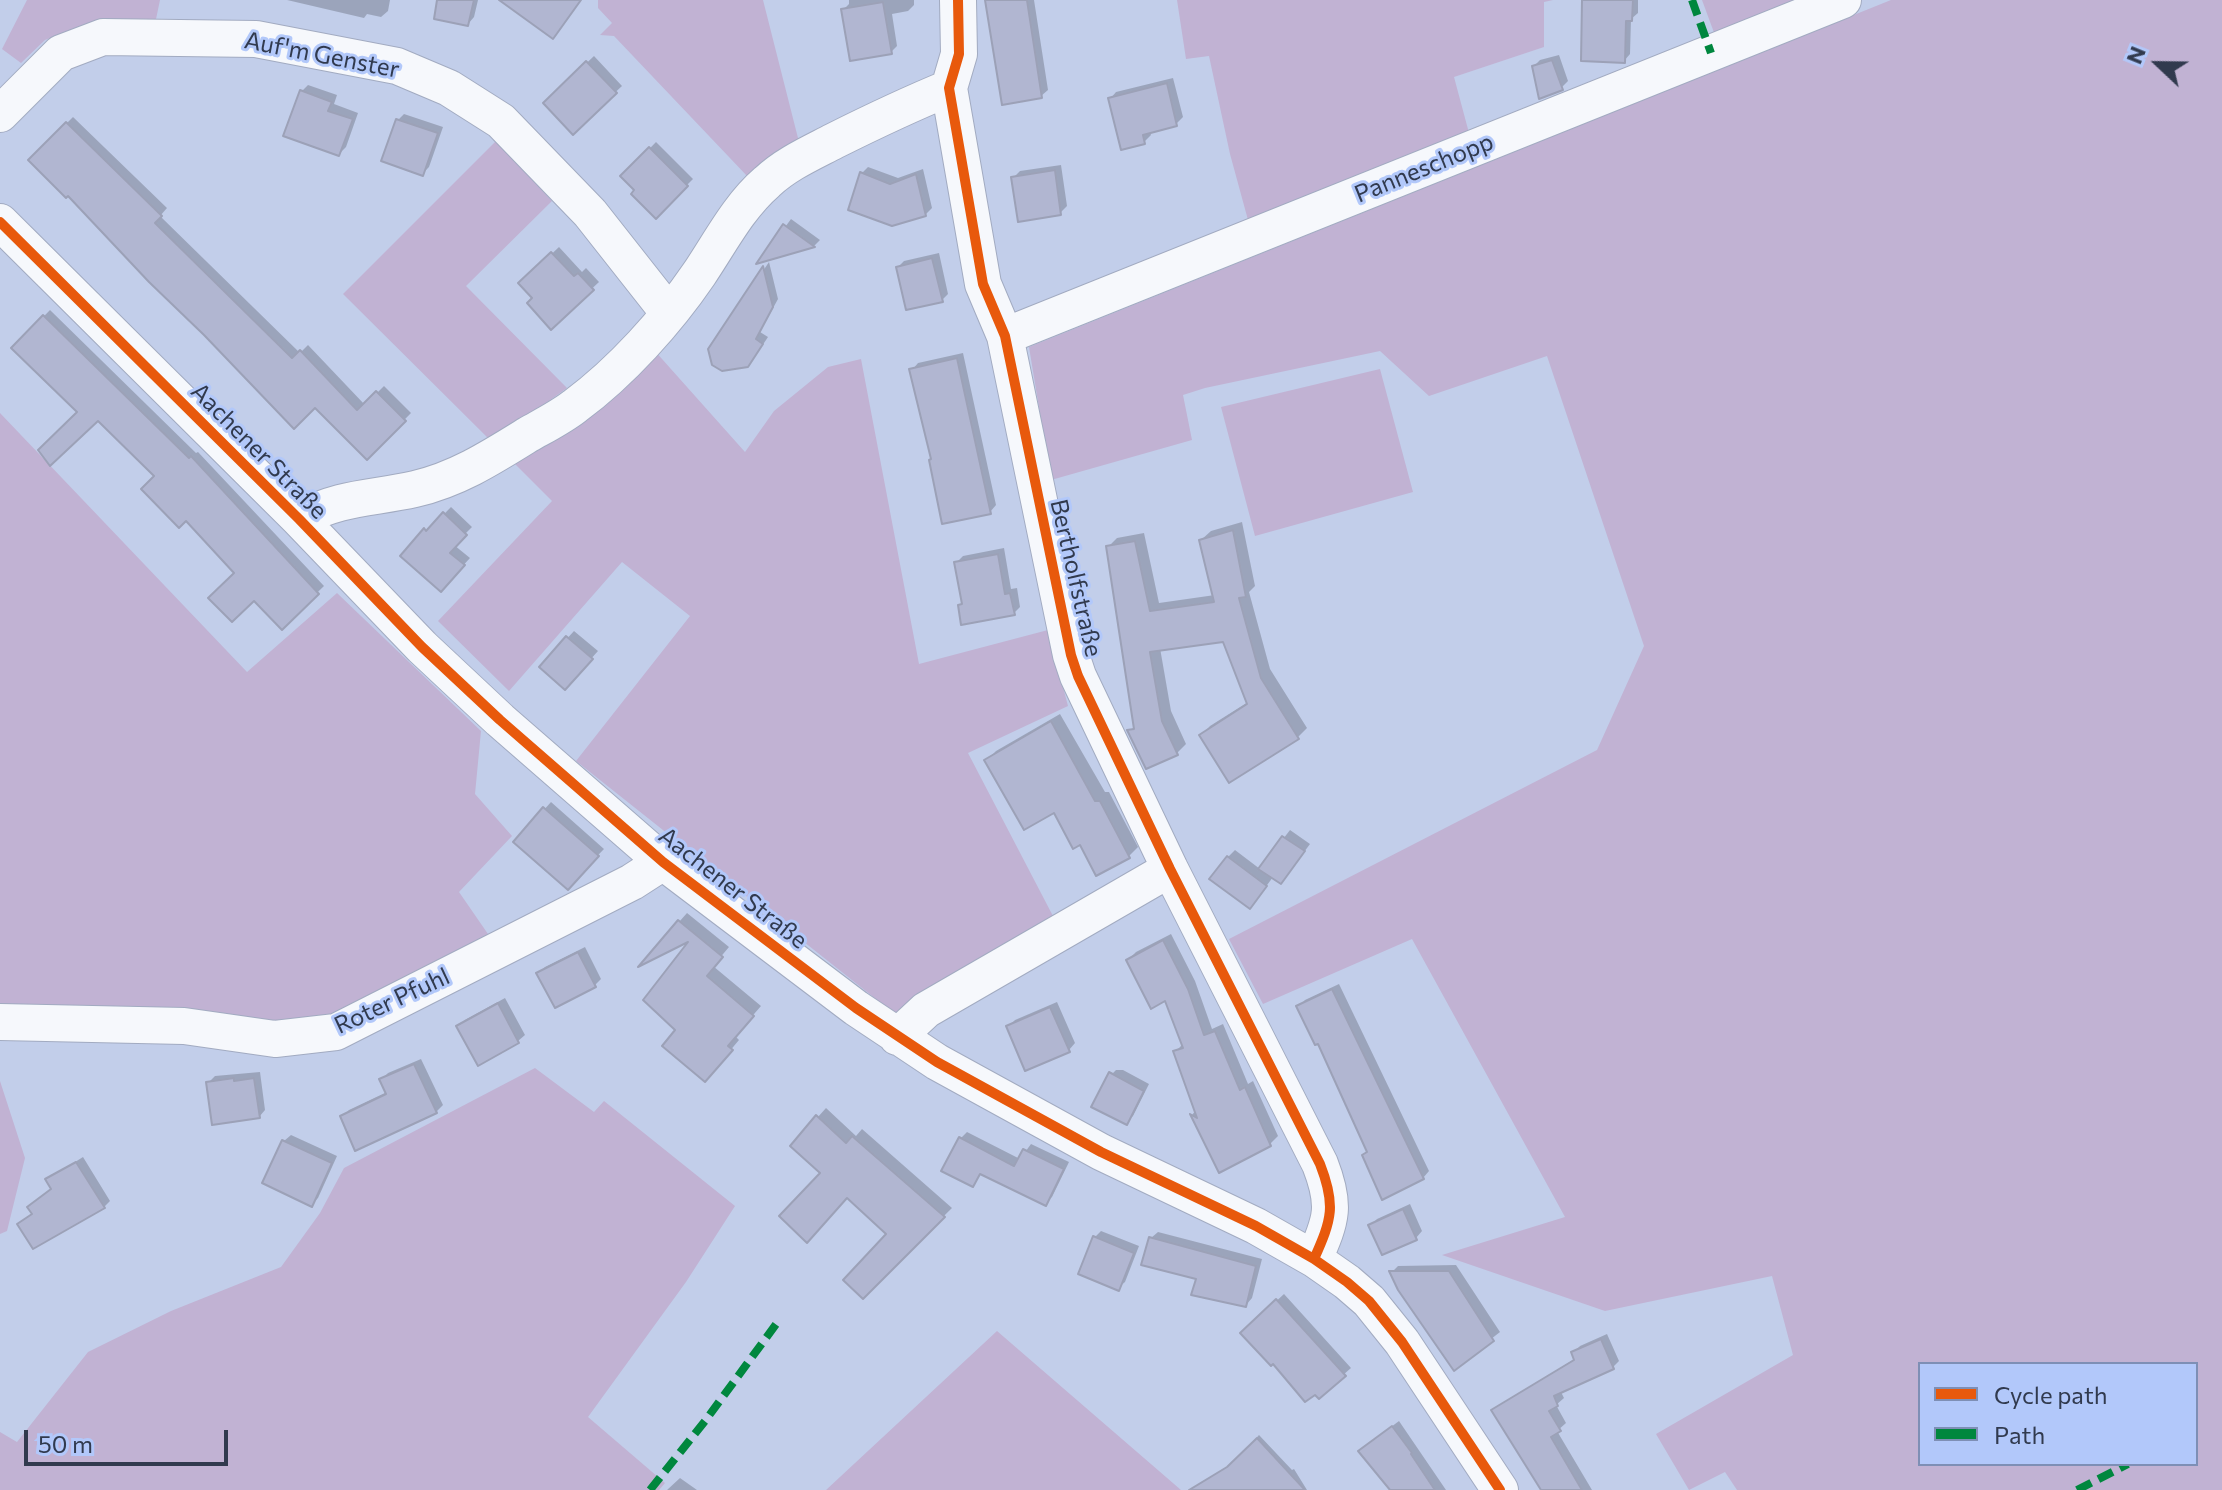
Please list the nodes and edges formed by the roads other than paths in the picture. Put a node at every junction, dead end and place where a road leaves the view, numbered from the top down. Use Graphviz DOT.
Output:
graph roads {
  1 [pos="958,0"];
  2 [pos="1843,0"];
  3 [pos="949,88"];
  4 [pos="0,114"];
  5 [pos="0,222"];
  6 [pos="668,312"];
  7 [pos="1005,336"];
  8 [pos="299,519"];
  9 [pos="663,862"];
  10 [pos="1170,869"];
  11 [pos="0,1022"];
  12 [pos="897,1037"];
  13 [pos="1314,1259"];
  14 [pos="1500,1490"];
  1 -- 3 [label="street, Bertholfstraße"];
  2 -- 7 [label="street, Panneschopp"];
  3 -- 6 [label="street"];
  3 -- 7 [label="street, Bertholfstraße"];
  4 -- 6 [label="street, Auf'm Genster"];
  5 -- 8 [label="street, Aachener Straße"];
  6 -- 8 [label="street"];
  7 -- 10 [label="street, Bertholfstraße"];
  8 -- 9 [label="street, Aachener Straße"];
  9 -- 11 [label="street, Roter Pfuhl"];
  9 -- 12 [label="street, Aachener Straße"];
  10 -- 12 [label="street"];
  10 -- 13 [label="street, Bertholfstraße"];
  12 -- 13 [label="street, Aachener Straße"];
  13 -- 14 [label="street, Aachener Straße"];
}
